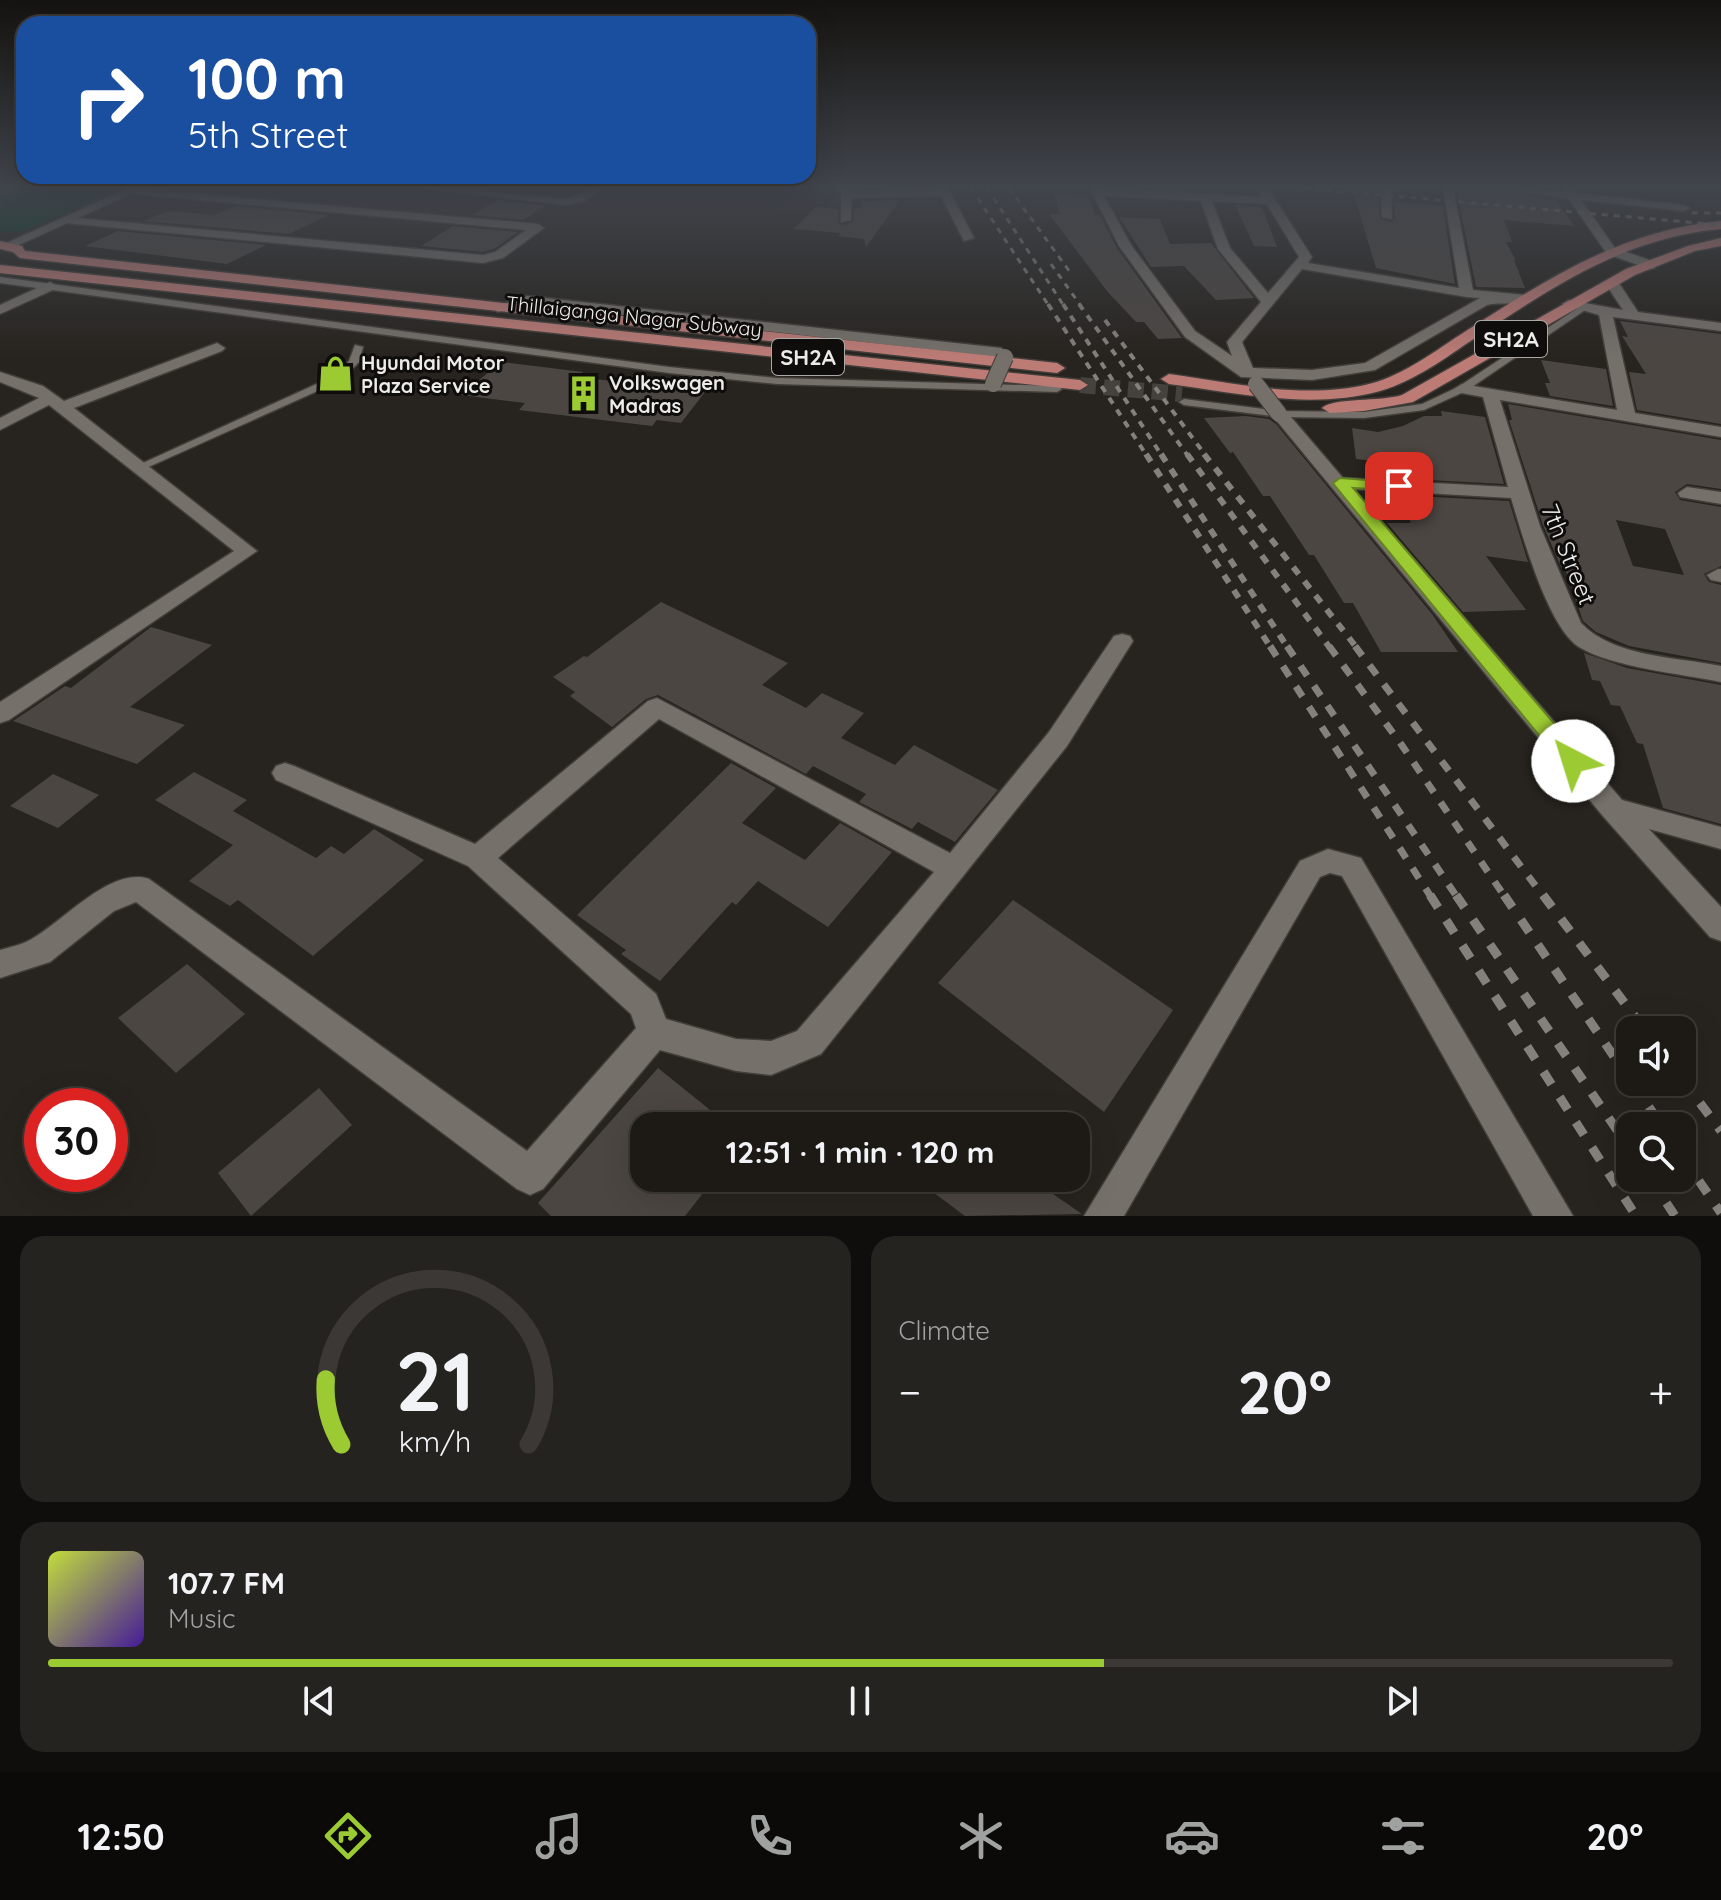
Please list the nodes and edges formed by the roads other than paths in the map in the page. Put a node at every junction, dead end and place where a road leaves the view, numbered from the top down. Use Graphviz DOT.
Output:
graph roads {
  1 [pos="330,245"];
  2 [pos="514,245"];
  3 [pos="1124,245"];
  4 [pos="1222,245"];
  5 [pos="1298,245"];
  6 [pos="1458,245"];
  7 [pos="1607,245"];
  8 [pos="1628,245"];
  9 [pos="1702,245"];
  10 [pos="3,246"];
  11 [pos="1611,251"];
  12 [pos="20,254"];
  13 [pos="1299,265"];
  14 [pos="1650,265"];
  15 [pos="0,267"];
  16 [pos="0,280"];
  17 [pos="1612,283"];
  18 [pos="50,286"];
  19 [pos="1467,293"];
  20 [pos="1498,298"];
  21 [pos="1527,299"];
  22 [pos="1268,302"];
  23 [pos="1577,306"];
  24 [pos="493,307"];
  25 [pos="0,310"];
  26 [pos="1605,312"];
  27 [pos="1633,315"];
  28 [pos="469,320"];
  29 [pos="1721,327"];
  30 [pos="358,347"];
  31 [pos="217,348"];
  32 [pos="1074,370"];
  33 [pos="0,377"];
  34 [pos="1169,379"];
  35 [pos="1251,379"];
  36 [pos="992,385"];
  37 [pos="1080,385"];
  38 [pos="1057,389"];
  39 [pos="1462,389"];
  40 [pos="1490,393"];
  41 [pos="1183,398"];
  42 [pos="56,402"];
  43 [pos="1279,414"];
  44 [pos="1627,416"];
  45 [pos="0,425"];
  46 [pos="1721,432"];
  47 [pos="140,467"];
  48 [pos="1340,483"];
  49 [pos="1517,493"];
  50 [pos="1687,493"];
  51 [pos="1721,498"];
  52 [pos="1122,641"];
  53 [pos="1721,674"];
  54 [pos="0,714"];
  55 [pos="285,773"];
  56 [pos="1612,807"];
  57 [pos="1721,838"];
  58 [pos="478,858"];
  59 [pos="954,869"];
  60 [pos="1721,928"];
  61 [pos="0,964"];
  62 [pos="654,1032"];
  63 [pos="1103,1216"];
  64 [pos="1554,1216"];
  1 -- 2 [label="street"];
  3 -- 35 [label="street"];
  4 -- 22 [label="street"];
  5 -- 13 [label="street"];
  6 -- 19 [label="street"];
  7 -- 11 [label="street"];
  8 -- 11 [label="main road, SH2A"];
  9 -- 14 [label="main road, SH2A"];
  10 -- 12 [label="main road, SH2A"];
  11 -- 14 [label="street"];
  11 -- 21 [label="main road, SH2A"];
  12 -- 15 [label="main road, SH2A"];
  12 -- 24 [label="main road, SH2A"];
  13 -- 19 [label="street"];
  13 -- 22 [label="street"];
  14 -- 17 [label="main road, SH2A"];
  15 -- 28 [label="main road, SH2A"];
  16 -- 18 [label="lane"];
  17 -- 23 [label="main road, SH2A"];
  17 -- 27 [label="street"];
  18 -- 25 [label="street"];
  18 -- 36 [label="lane"];
  19 -- 20 [label="street"];
  20 -- 21 [label="street"];
  20 -- 35 [label="street"];
  21 -- 34 [label="main road, SH2A"];
  22 -- 35 [label="street"];
  23 -- 26 [label="street"];
  23 -- 39 [label="lane"];
  23 -- 41 [label="main road, SH2A"];
  24 -- 28 [label="main road"];
  24 -- 32 [label="main road, Thillaiganga Nagar Subway / SH2A"];
  24 -- 36 [label="street, bridge"];
  26 -- 27 [label="street"];
  26 -- 44 [label="street"];
  27 -- 29 [label="street"];
  28 -- 37 [label="main road, Thillaiganga Nagar Subway / SH2A"];
  30 -- 47 [label="lane"];
  31 -- 42 [label="street"];
  33 -- 42 [label="street"];
  35 -- 43 [label="street, bridge"];
  36 -- 38 [label="lane"];
  39 -- 40 [label="street"];
  39 -- 43 [label="lane"];
  40 -- 44 [label="street"];
  40 -- 49 [label="street, 7th Street"];
  41 -- 43 [label="lane"];
  42 -- 45 [label="street"];
  42 -- 47 [label="street"];
  43 -- 48 [label="street"];
  44 -- 46 [label="street"];
  47 -- 54 [label="street"];
  48 -- 49 [label="street"];
  48 -- 56 [label="street"];
  49 -- 53 [label="street, 7th Street"];
  50 -- 51 [label="street"];
  52 -- 59 [label="street"];
  55 -- 58 [label="street"];
  56 -- 57 [label="street"];
  56 -- 60 [label="street"];
  58 -- 59 [label="street"];
  58 -- 62 [label="street"];
  59 -- 62 [label="street"];
  61 -- 62 [label="street"];
  63 -- 64 [label="street"];
}
